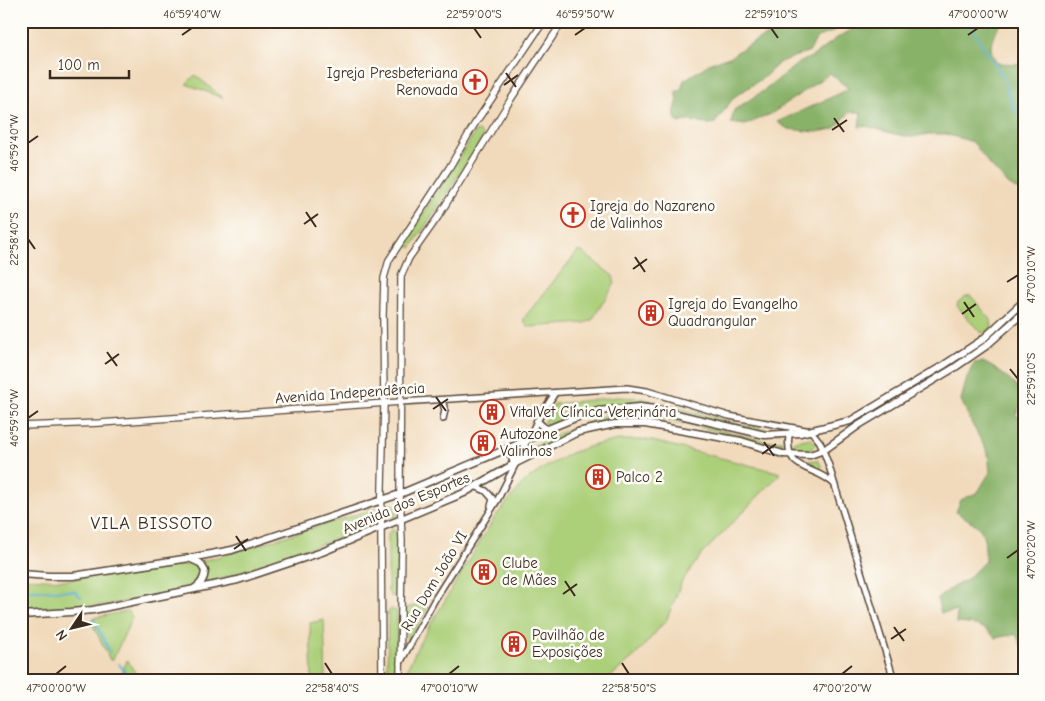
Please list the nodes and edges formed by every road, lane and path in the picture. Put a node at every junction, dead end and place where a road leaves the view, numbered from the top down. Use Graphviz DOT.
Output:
graph roads {
  1 [pos="544,21"];
  2 [pos="563,21"];
  3 [pos="1024,301"];
  4 [pos="1024,312"];
  5 [pos="555,393"];
  6 [pos="442,400"];
  7 [pos="401,402"];
  8 [pos="384,403"];
  9 [pos="444,419"];
  10 [pos="537,421"];
  11 [pos="21,426"];
  12 [pos="548,429"];
  13 [pos="795,429"];
  14 [pos="811,431"];
  15 [pos="789,434"];
  16 [pos="528,440"];
  17 [pos="506,450"];
  18 [pos="824,450"];
  19 [pos="791,455"];
  20 [pos="514,464"];
  21 [pos="830,466"];
  22 [pos="820,474"];
  23 [pos="835,485"];
  24 [pos="478,487"];
  25 [pos="400,494"];
  26 [pos="382,500"];
  27 [pos="490,511"];
  28 [pos="402,518"];
  29 [pos="381,529"];
  30 [pos="190,558"];
  31 [pos="21,574"];
  32 [pos="194,590"];
  33 [pos="21,615"];
  34 [pos="400,664"];
  35 [pos="382,680"];
  36 [pos="400,680"];
  37 [pos="894,680"];
  1 -- 8 [label="main road"];
  2 -- 7 [label="main road"];
  3 -- 14 [label="main road, Avenida dos Esportes"];
  4 -- 18 [label="main road"];
  5 -- 6 [label="street, Avenida Independência"];
  5 -- 10 [label="street, Rua Dom João VI"];
  5 -- 13 [label="street, Avenida Independência"];
  6 -- 7 [label="street, Avenida Independência"];
  6 -- 9 [label="street"];
  7 -- 8 [label="main road, Avenida Independência"];
  7 -- 25 [label="main road"];
  8 -- 11 [label="main road, Avenida Independência"];
  8 -- 26 [label="main road"];
  10 -- 12 [label="main road"];
  10 -- 16 [label="street, Rua Dom João VI"];
  12 -- 15 [label="main road, Avenida dos Esportes"];
  12 -- 16 [label="main road, Avenida dos Esportes"];
  13 -- 14 [label="street, Avenida Independência"];
  13 -- 15 [label="street"];
  14 -- 15 [label="main road, Avenida dos Esportes"];
  14 -- 18 [label="street"];
  15 -- 19 [label="street"];
  16 -- 17 [label="main road, Avenida dos Esportes"];
  16 -- 20 [label="street, Rua Dom João VI"];
  17 -- 20 [label="main road"];
  17 -- 25 [label="main road, Avenida dos Esportes"];
  18 -- 19 [label="main road, Avenida dos Esportes"];
  18 -- 21 [label="street"];
  19 -- 20 [label="main road, Avenida dos Esportes"];
  19 -- 22 [label="street"];
  20 -- 24 [label="main road, Avenida dos Esportes"];
  20 -- 27 [label="street, Rua Dom João VI"];
  21 -- 22 [label="street"];
  21 -- 23 [label="street"];
  22 -- 23 [label="street"];
  23 -- 37 [label="street"];
  24 -- 27 [label="street"];
  24 -- 28 [label="main road, Avenida dos Esportes"];
  25 -- 26 [label="main road, Avenida dos Esportes"];
  25 -- 28 [label="main road"];
  26 -- 29 [label="main road"];
  26 -- 30 [label="main road, Avenida dos Esportes"];
  27 -- 34 [label="street, Rua Dom João VI"];
  28 -- 29 [label="main road, Avenida dos Esportes"];
  28 -- 34 [label="main road"];
  29 -- 32 [label="main road, Avenida dos Esportes"];
  29 -- 35 [label="main road"];
  30 -- 31 [label="main road, Avenida dos Esportes"];
  30 -- 32 [label="main road"];
  32 -- 33 [label="main road, Avenida dos Esportes"];
  34 -- 36 [label="main road"];
}
